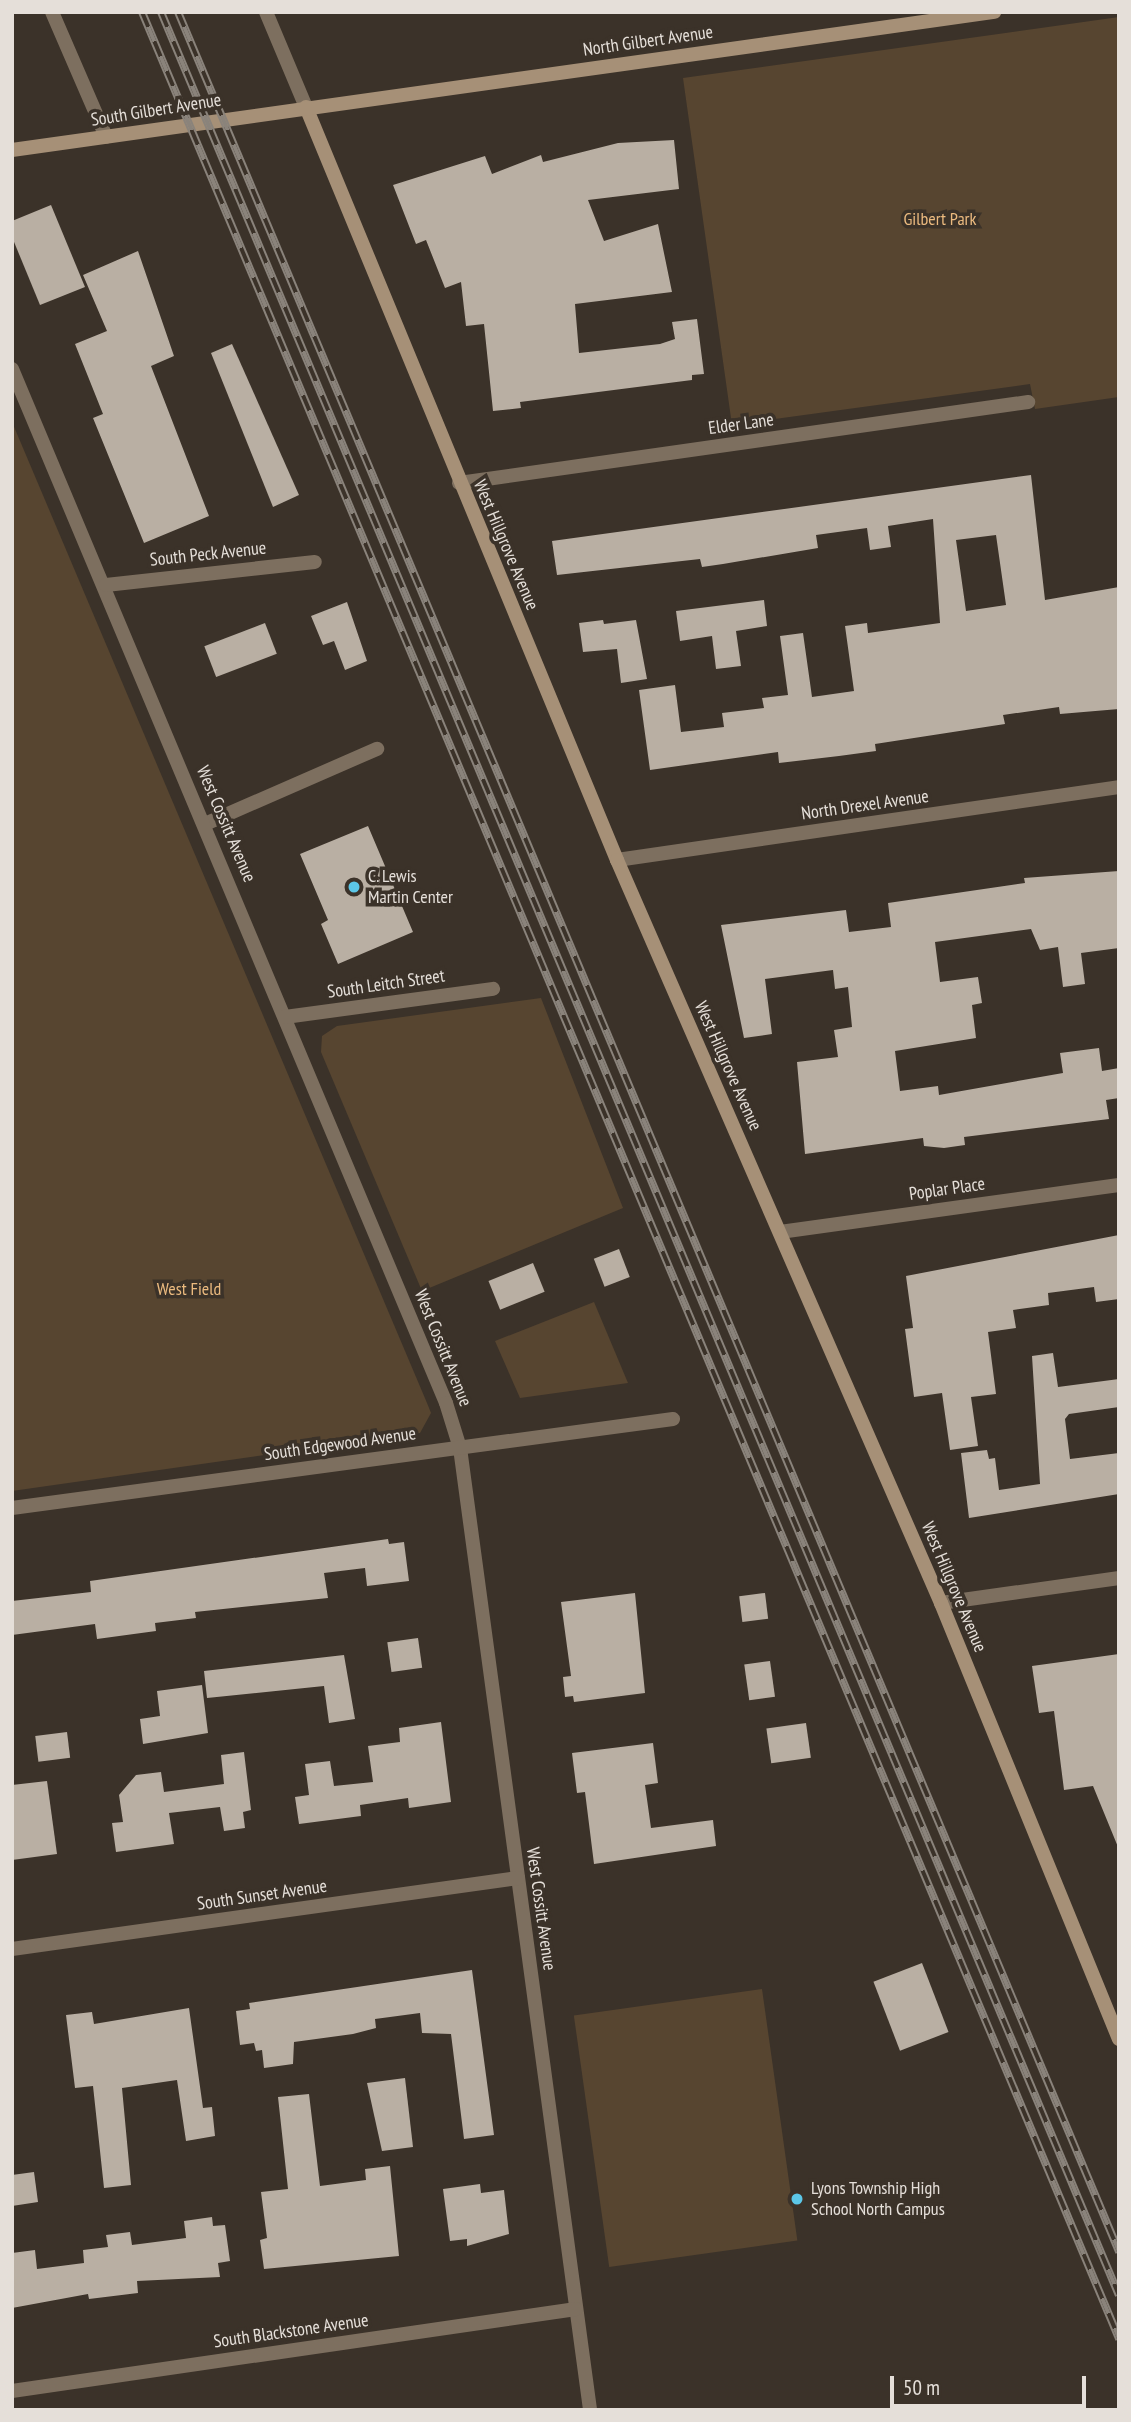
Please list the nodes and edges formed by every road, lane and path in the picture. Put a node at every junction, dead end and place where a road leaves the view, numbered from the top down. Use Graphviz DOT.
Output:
graph roads {
  1 [pos="52,12"];
  2 [pos="266,12"];
  3 [pos="994,12"];
  4 [pos="306,107"];
  5 [pos="106,137"];
  6 [pos="12,150"];
  7 [pos="12,369"];
  8 [pos="1028,402"];
  9 [pos="459,483"];
  10 [pos="315,562"];
  11 [pos="106,585"];
  12 [pos="377,749"];
  13 [pos="1119,788"];
  14 [pos="205,824"];
  15 [pos="617,860"];
  16 [pos="493,989"];
  17 [pos="285,1017"];
  18 [pos="1119,1185"];
  19 [pos="780,1232"];
  20 [pos="673,1419"];
  21 [pos="460,1448"];
  22 [pos="12,1508"];
  23 [pos="1119,1578"];
  24 [pos="941,1602"];
  25 [pos="518,1878"];
  26 [pos="12,1950"];
  27 [pos="1119,2039"];
  28 [pos="576,2309"];
  29 [pos="12,2391"];
  30 [pos="590,2410"];
  1 -- 5 [label="street"];
  2 -- 4 [label="street"];
  3 -- 4 [label="street, North Gilbert Avenue"];
  4 -- 5 [label="street, South Gilbert Avenue"];
  4 -- 9 [label="street, West Hillgrove Avenue"];
  5 -- 6 [label="street, South Gilbert Avenue"];
  7 -- 11 [label="street, West Cossitt Avenue"];
  8 -- 9 [label="street, Elder Lane"];
  9 -- 15 [label="street, West Hillgrove Avenue"];
  10 -- 11 [label="street, South Peck Avenue"];
  11 -- 14 [label="street, West Cossitt Avenue"];
  12 -- 14 [label="street"];
  13 -- 15 [label="street, North Drexel Avenue"];
  14 -- 17 [label="street, West Cossitt Avenue"];
  15 -- 19 [label="street, West Hillgrove Avenue"];
  16 -- 17 [label="street, South Leitch Street"];
  17 -- 21 [label="street, West Cossitt Avenue"];
  18 -- 19 [label="street, Poplar Place"];
  19 -- 24 [label="street, West Hillgrove Avenue"];
  20 -- 21 [label="street, South Edgewood Avenue"];
  21 -- 22 [label="street, South Edgewood Avenue"];
  21 -- 25 [label="street, West Cossitt Avenue"];
  23 -- 24 [label="street"];
  24 -- 27 [label="street, West Hillgrove Avenue"];
  25 -- 26 [label="street, South Sunset Avenue"];
  25 -- 28 [label="street, West Cossitt Avenue"];
  28 -- 29 [label="street, South Blackstone Avenue"];
  28 -- 30 [label="street, West Cossitt Avenue"];
}
